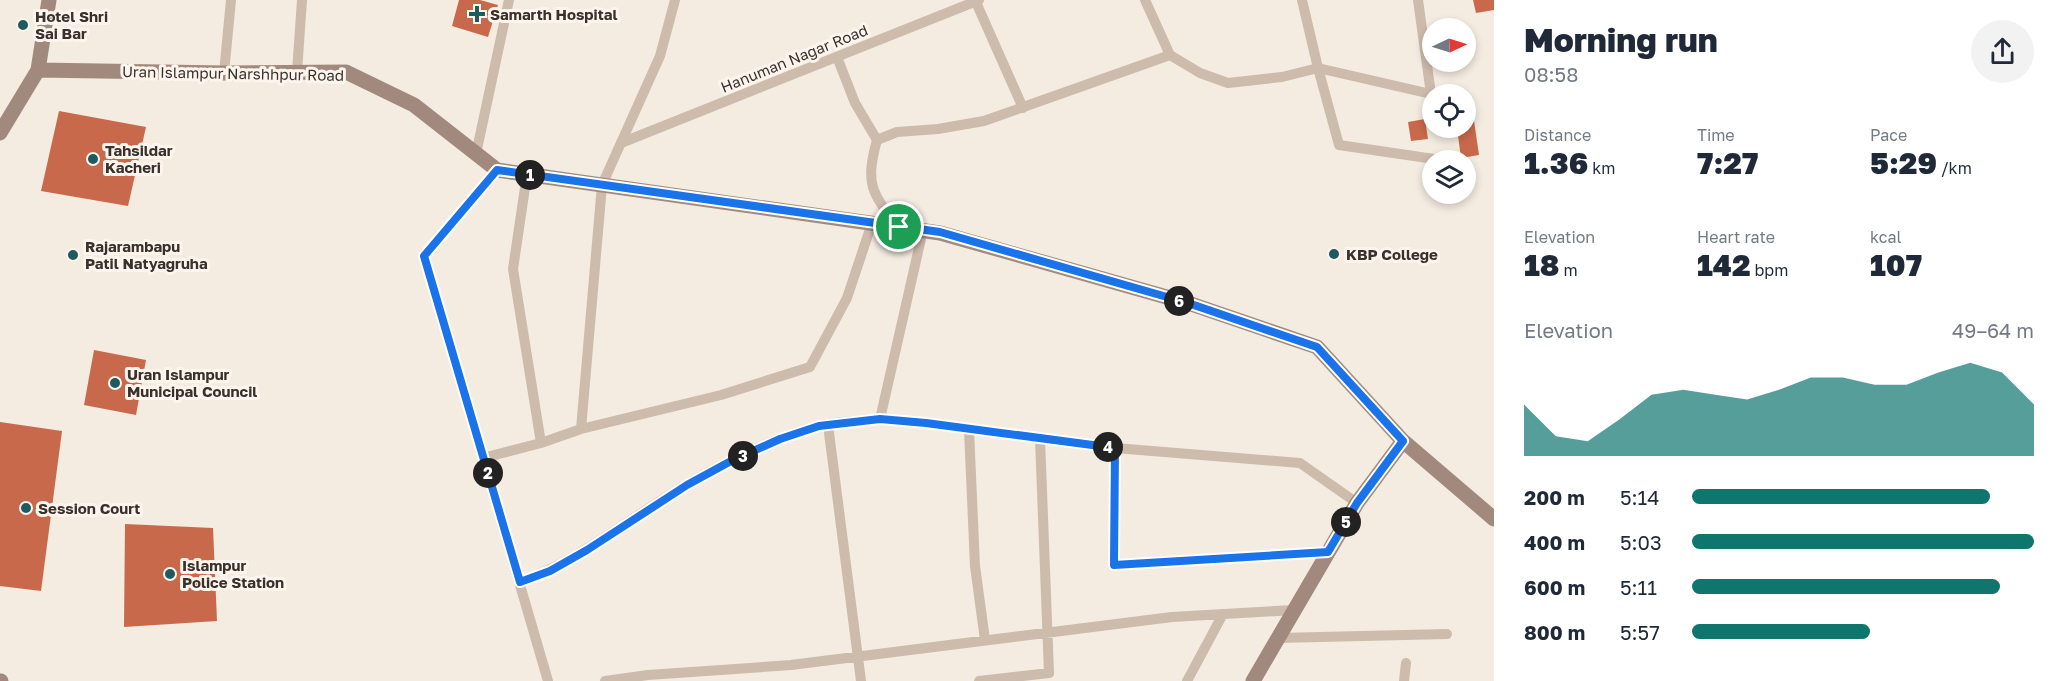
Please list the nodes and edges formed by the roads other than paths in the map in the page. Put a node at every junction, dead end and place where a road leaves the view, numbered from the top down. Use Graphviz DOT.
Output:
graph roads {
  1 [pos="49,0"];
  2 [pos="231,0"];
  3 [pos="302,0"];
  4 [pos="509,0"];
  5 [pos="675,0"];
  6 [pos="977,0"];
  7 [pos="1145,0"];
  8 [pos="1302,0"];
  9 [pos="1418,0"];
  10 [pos="1170,55"];
  11 [pos="837,57"];
  12 [pos="1318,68"];
  13 [pos="39,70"];
  14 [pos="297,72"];
  15 [pos="224,73"];
  16 [pos="1023,108"];
  17 [pos="0,133"];
  18 [pos="877,140"];
  19 [pos="621,143"];
  20 [pos="476,154"];
  21 [pos="1422,157"];
  22 [pos="497,170"];
  23 [pos="527,174"];
  24 [pos="602,185"];
  25 [pos="872,223"];
  26 [pos="899,227"];
  27 [pos="923,230"];
  28 [pos="880,419"];
  29 [pos="828,425"];
  30 [pos="581,429"];
  31 [pos="969,430"];
  32 [pos="1040,439"];
  33 [pos="1403,441"];
  34 [pos="541,443"];
  35 [pos="1115,448"];
  36 [pos="483,458"];
  37 [pos="1357,503"];
  38 [pos="1494,519"];
  39 [pos="1328,552"];
  40 [pos="520,582"];
  41 [pos="1293,610"];
  42 [pos="1223,614"];
  43 [pos="1047,632"];
  44 [pos="1447,634"];
  45 [pos="1278,638"];
  46 [pos="986,640"];
  47 [pos="857,657"];
  48 [pos="1406,663"];
  49 [pos="548,681"];
  50 [pos="605,681"];
  51 [pos="861,681"];
  52 [pos="979,681"];
  53 [pos="1187,681"];
  54 [pos="1253,681"];
  55 [pos="1404,681"];
  1 -- 13 [label="main road"];
  2 -- 15 [label="street"];
  3 -- 14 [label="street"];
  4 -- 20 [label="street"];
  5 -- 19 [label="street"];
  6 -- 11 [label="street, Hanuman Nagar Road"];
  6 -- 16 [label="street"];
  7 -- 10 [label="street"];
  8 -- 12 [label="street"];
  9 -- 12 [label="street"];
  10 -- 12 [label="street"];
  10 -- 16 [label="street"];
  11 -- 18 [label="street"];
  11 -- 19 [label="street, Hanuman Nagar Road"];
  12 -- 21 [label="street"];
  13 -- 15 [label="main road, Uran Islampur Narshhpur Road"];
  13 -- 17 [label="main road"];
  14 -- 15 [label="main road, Uran Islampur Narshhpur Road"];
  14 -- 20 [label="main road, Uran Islampur Narshhpur Road"];
  16 -- 18 [label="street"];
  18 -- 26 [label="street"];
  19 -- 24 [label="street"];
  20 -- 22 [label="main road, Uran Islampur Narshhpur Road"];
  22 -- 23 [label="main road, Uran Islampur Narshhpur Road"];
  22 -- 36 [label="street"];
  23 -- 24 [label="main road, Uran Islampur Narshhpur Road"];
  23 -- 34 [label="street"];
  24 -- 25 [label="main road, Uran Islampur Narshhpur Road"];
  24 -- 30 [label="street"];
  25 -- 26 [label="main road, Uran Islampur Narshhpur Road"];
  25 -- 30 [label="street"];
  26 -- 27 [label="main road, Uran Islampur Narshhpur Road"];
  27 -- 28 [label="street"];
  27 -- 33 [label="main road, Uran Islampur Narshhpur Road"];
  28 -- 29 [label="street"];
  28 -- 31 [label="street"];
  29 -- 40 [label="street"];
  29 -- 47 [label="street"];
  30 -- 34 [label="street"];
  31 -- 32 [label="street"];
  31 -- 46 [label="street"];
  32 -- 35 [label="street"];
  32 -- 43 [label="street"];
  33 -- 37 [label="main road"];
  33 -- 38 [label="main road, Uran Islampur Narshhpur Road"];
  34 -- 36 [label="street"];
  35 -- 37 [label="street"];
  35 -- 39 [label="street"];
  36 -- 40 [label="street"];
  37 -- 39 [label="main road"];
  39 -- 41 [label="main road"];
  40 -- 49 [label="street"];
  41 -- 42 [label="street"];
  41 -- 45 [label="main road"];
  42 -- 43 [label="street"];
  42 -- 53 [label="street"];
  43 -- 46 [label="street"];
  43 -- 52 [label="street"];
  44 -- 45 [label="street"];
  45 -- 54 [label="main road"];
  46 -- 47 [label="street"];
  47 -- 50 [label="street"];
  47 -- 51 [label="street"];
  48 -- 55 [label="street"];
}
